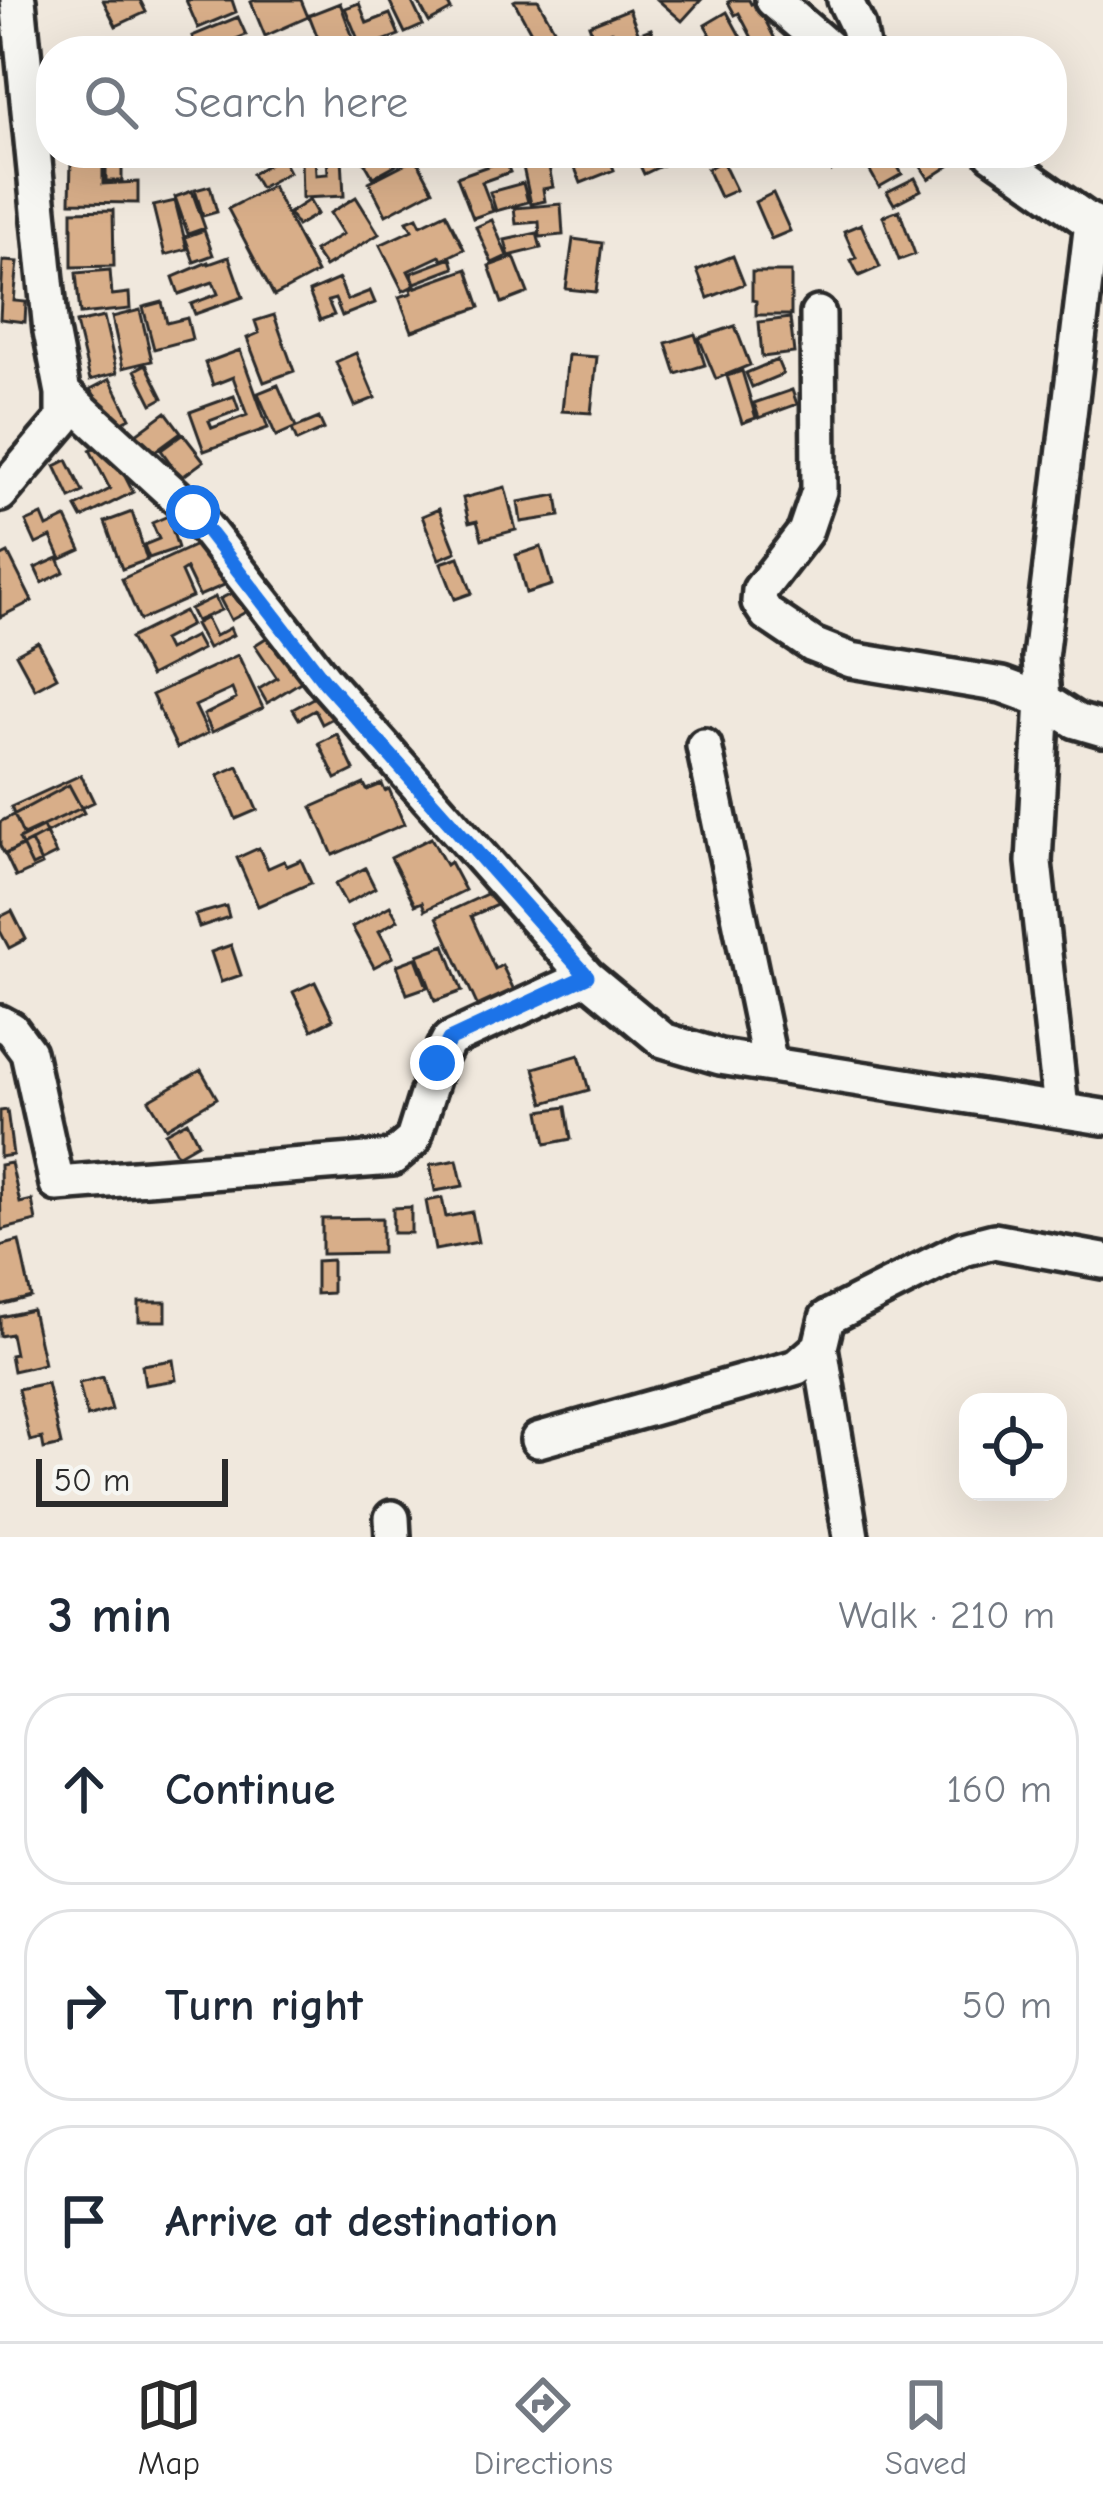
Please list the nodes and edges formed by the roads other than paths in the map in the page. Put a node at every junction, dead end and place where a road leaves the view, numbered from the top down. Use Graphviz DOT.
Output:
graph roads {
  1 [pos="18,0"];
  2 [pos="773,0"];
  3 [pos="845,0"];
  4 [pos="815,36"];
  5 [pos="860,36"];
  6 [pos="1013,168"];
  7 [pos="1098,227"];
  8 [pos="818,314"];
  9 [pos="63,393"];
  10 [pos="0,494"];
  11 [pos="1043,700"];
  12 [pos="1103,729"];
  13 [pos="704,746"];
  14 [pos="587,976"];
  15 [pos="0,1023"];
  16 [pos="770,1064"];
  17 [pos="1060,1108"];
  18 [pos="1103,1117"];
  19 [pos="1103,1262"];
  20 [pos="820,1347"];
  21 [pos="538,1440"];
  22 [pos="851,1537"];
  1 -- 9 [label="street"];
  2 -- 4 [label="street"];
  3 -- 5 [label="street"];
  6 -- 7 [label="street"];
  7 -- 11 [label="street"];
  8 -- 11 [label="street"];
  9 -- 10 [label="street"];
  9 -- 14 [label="street"];
  11 -- 12 [label="street"];
  11 -- 17 [label="street"];
  13 -- 16 [label="street"];
  14 -- 15 [label="street"];
  14 -- 16 [label="street"];
  16 -- 17 [label="street"];
  17 -- 18 [label="street"];
  19 -- 20 [label="street"];
  20 -- 21 [label="street"];
  20 -- 22 [label="street"];
}
